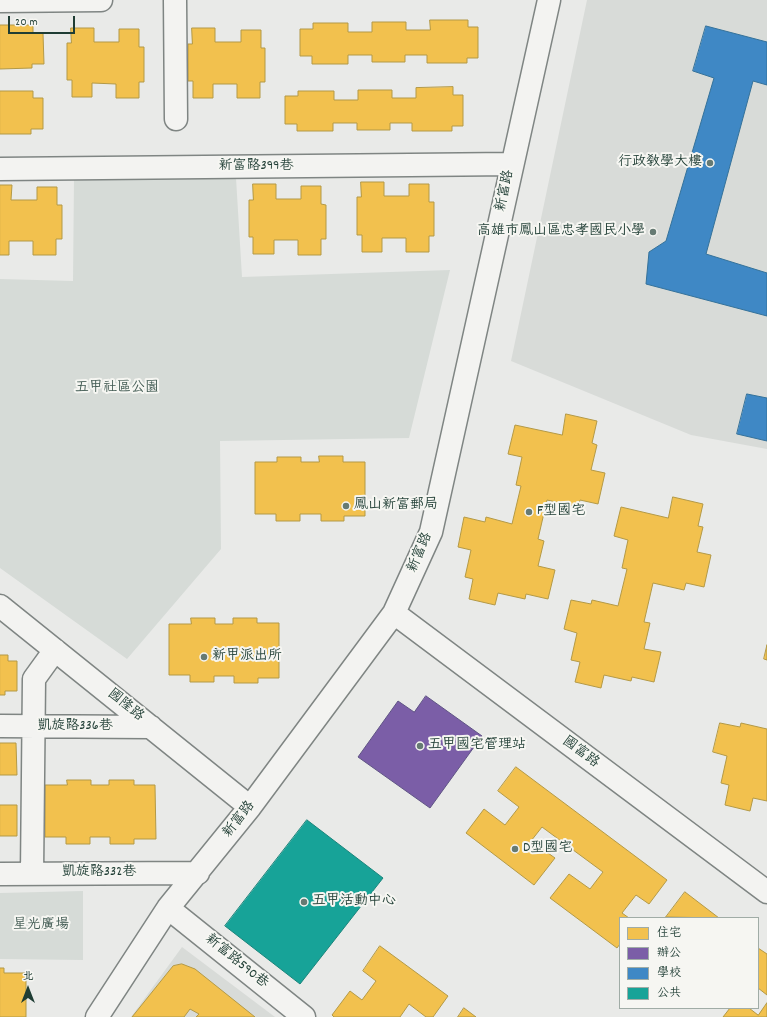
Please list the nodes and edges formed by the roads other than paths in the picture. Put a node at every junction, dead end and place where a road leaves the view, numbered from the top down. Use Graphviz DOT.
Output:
graph roads {
  1 [pos="67,0"];
  2 [pos="101,0"];
  3 [pos="175,0"];
  4 [pos="548,0"];
  5 [pos="0,1"];
  6 [pos="176,119"];
  7 [pos="512,164"];
  8 [pos="0,169"];
  9 [pos="0,606"];
  10 [pos="394,613"];
  11 [pos="55,650"];
  12 [pos="0,726"];
  13 [pos="33,726"];
  14 [pos="151,727"];
  15 [pos="250,807"];
  16 [pos="32,873"];
  17 [pos="198,873"];
  18 [pos="0,874"];
  19 [pos="767,892"];
  20 [pos="168,908"];
  21 [pos="97,1017"];
  22 [pos="304,1017"];
  1 -- 2 [label="street"];
  1 -- 5 [label="street"];
  3 -- 6 [label="street"];
  4 -- 7 [label="street, 新富路"];
  7 -- 8 [label="street, 新富路399巷"];
  7 -- 10 [label="street, 新富路"];
  9 -- 11 [label="street, 國隆路"];
  10 -- 15 [label="street, 新富路"];
  10 -- 19 [label="street, 國富路"];
  11 -- 13 [label="street"];
  11 -- 14 [label="street, 國隆路"];
  12 -- 13 [label="street, 凱旋路336巷"];
  13 -- 14 [label="street, 凱旋路336巷"];
  13 -- 16 [label="street"];
  14 -- 15 [label="street, 國隆路"];
  15 -- 17 [label="street, 新富路"];
  16 -- 17 [label="street, 凱旋路332巷"];
  16 -- 18 [label="street, 凱旋路332巷"];
  17 -- 20 [label="street, 新富路"];
  20 -- 21 [label="street, 新富路"];
  20 -- 22 [label="street, 新富路590巷"];
}
